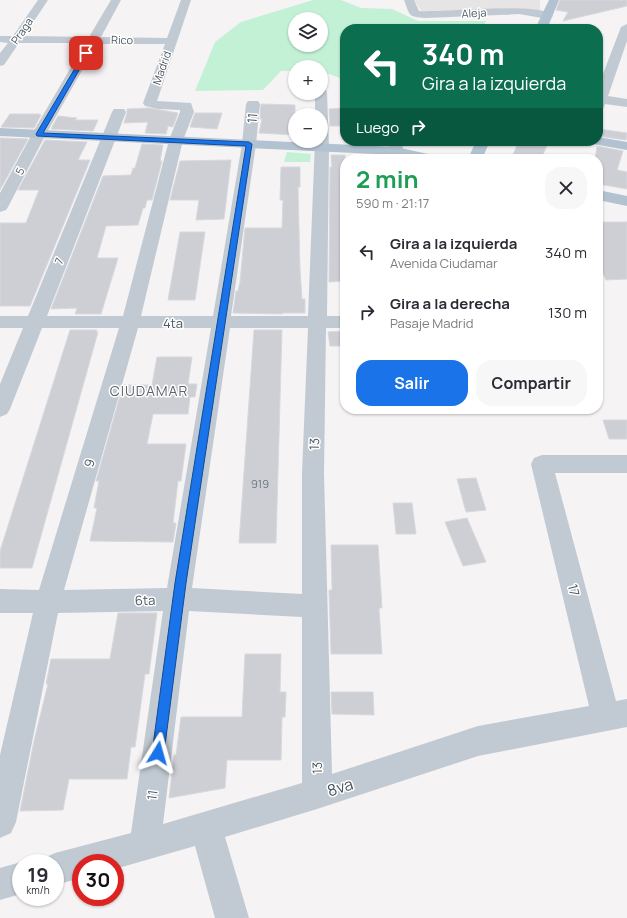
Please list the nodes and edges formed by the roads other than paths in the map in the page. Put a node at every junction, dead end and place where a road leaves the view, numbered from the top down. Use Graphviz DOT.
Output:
graph roads {
  1 [pos="43,0"];
  2 [pos="116,0"];
  3 [pos="187,0"];
  4 [pos="409,0"];
  5 [pos="554,0"];
  6 [pos="548,16"];
  7 [pos="544,24"];
  8 [pos="627,27"];
  9 [pos="0,39"];
  10 [pos="625,39"];
  11 [pos="16,40"];
  12 [pos="94,40"];
  13 [pos="171,41"];
  14 [pos="0,62"];
  15 [pos="603,66"];
  16 [pos="616,68"];
  17 [pos="603,94"];
  18 [pos="603,102"];
  19 [pos="627,103"];
  20 [pos="253,104"];
  21 [pos="186,106"];
  22 [pos="119,112"];
  23 [pos="0,132"];
  24 [pos="39,134"];
  25 [pos="109,137"];
  26 [pos="176,140"];
  27 [pos="603,142"];
  28 [pos="249,144"];
  29 [pos="288,146"];
  30 [pos="627,146"];
  31 [pos="328,147"];
  32 [pos="322,148"];
  33 [pos="396,150"];
  34 [pos="412,154"];
  35 [pos="603,196"];
  36 [pos="627,201"];
  37 [pos="0,207"];
  38 [pos="0,322"];
  39 [pos="35,322"];
  40 [pos="220,322"];
  41 [pos="340,322"];
  42 [pos="130,323"];
  43 [pos="318,323"];
  44 [pos="0,409"];
  45 [pos="627,464"];
  46 [pos="178,599"];
  47 [pos="0,601"];
  48 [pos="48,602"];
  49 [pos="314,606"];
  50 [pos="616,714"];
  51 [pos="317,794"];
  52 [pos="0,822"];
  53 [pos="206,827"];
  54 [pos="146,845"];
  55 [pos="64,867"];
  56 [pos="12,881"];
  57 [pos="0,884"];
  58 [pos="232,918"];
  1 -- 11 [label="street, Praga"];
  2 -- 12 [label="street, 5"];
  3 -- 13 [label="street, Madrid"];
  4 -- 6 [label="street, Aleja"];
  5 -- 6 [label="main road"];
  6 -- 7 [label="main road"];
  8 -- 10 [label="street"];
  9 -- 11 [label="street, Rico"];
  10 -- 16 [label="street"];
  11 -- 12 [label="street, Rico"];
  11 -- 14 [label="street, Praga"];
  12 -- 13 [label="street, Rico"];
  12 -- 24 [label="street, 5"];
  13 -- 21 [label="street, Madrid"];
  15 -- 16 [label="street"];
  16 -- 17 [label="street"];
  18 -- 19 [label="street"];
  20 -- 28 [label="street, 11"];
  21 -- 26 [label="street, 9"];
  22 -- 25 [label="street, 7"];
  23 -- 24 [label="main road"];
  24 -- 25 [label="main road"];
  24 -- 37 [label="street, 5"];
  25 -- 26 [label="main road"];
  25 -- 39 [label="street, 7"];
  26 -- 28 [label="main road"];
  26 -- 42 [label="street, 9"];
  27 -- 30 [label="main road"];
  28 -- 29 [label="main road"];
  28 -- 40 [label="street, 11"];
  31 -- 33 [label="main road"];
  32 -- 43 [label="street, 13"];
  33 -- 34 [label="main road"];
  35 -- 36 [label="main road"];
  38 -- 39 [label="street, 4ta"];
  39 -- 42 [label="street, 4ta"];
  39 -- 44 [label="street, 7"];
  40 -- 42 [label="street, 4ta"];
  40 -- 43 [label="street, 4ta"];
  40 -- 46 [label="street, 11"];
  41 -- 43 [label="street, 4ta"];
  42 -- 48 [label="street, 9"];
  43 -- 49 [label="street, 13"];
  45 -- 50 [label="street, 17"];
  46 -- 48 [label="street, 6ta"];
  46 -- 49 [label="street, 6ta"];
  46 -- 54 [label="street, 11"];
  47 -- 48 [label="street, 6ta"];
  48 -- 52 [label="street, 9"];
  49 -- 51 [label="street, 13"];
  50 -- 51 [label="street, 8va"];
  51 -- 53 [label="street, 8va"];
  53 -- 54 [label="street, 8va"];
  53 -- 58 [label="street"];
  54 -- 55 [label="street, 8va"];
  56 -- 57 [label="street"];
}
